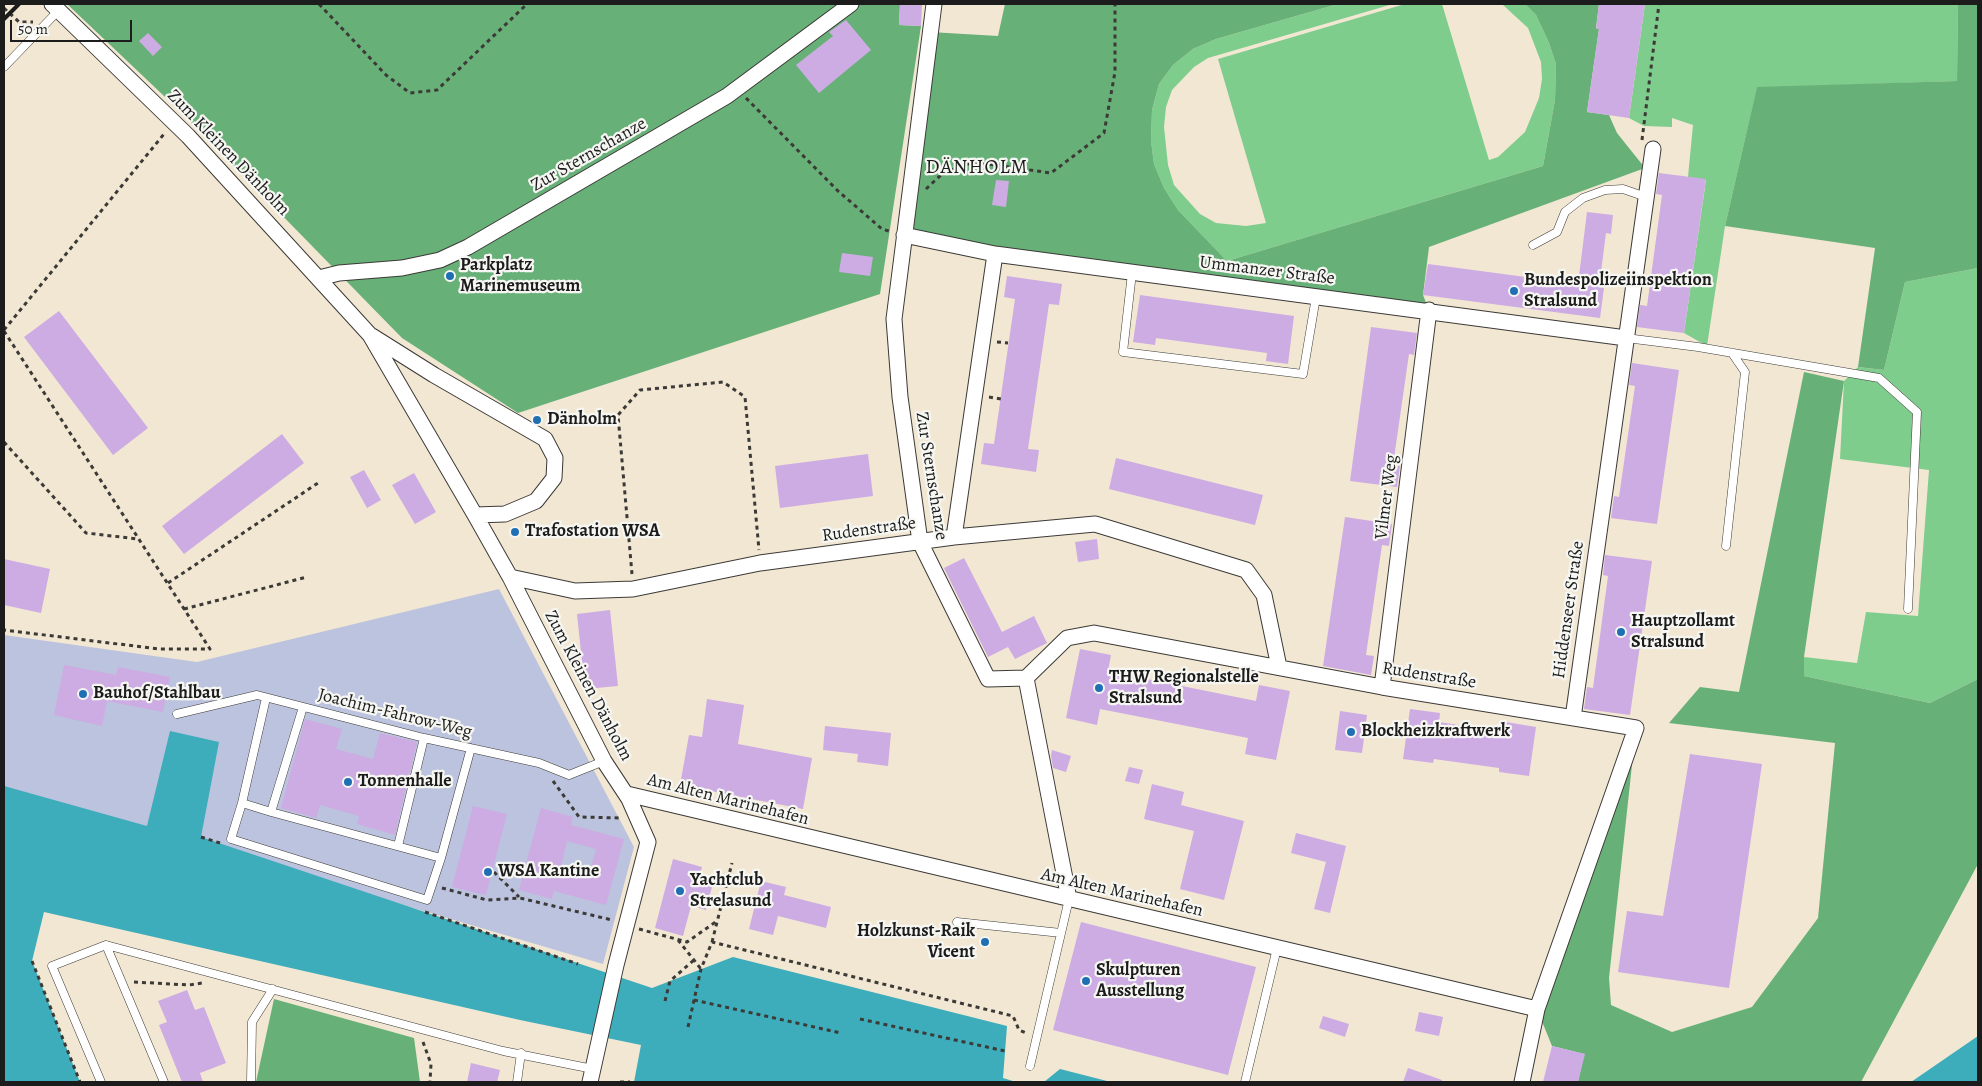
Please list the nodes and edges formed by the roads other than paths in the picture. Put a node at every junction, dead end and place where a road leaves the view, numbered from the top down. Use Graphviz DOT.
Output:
graph roads {
  1 [pos="851,4"];
  2 [pos="934,4"];
  3 [pos="55,7"];
  4 [pos="4,67"];
  5 [pos="1653,149"];
  6 [pos="1646,197"];
  7 [pos="904,235"];
  8 [pos="1534,245"];
  9 [pos="995,254"];
  10 [pos="1132,273"];
  11 [pos="319,278"];
  12 [pos="1316,297"];
  13 [pos="1429,310"];
  14 [pos="370,335"];
  15 [pos="1626,338"];
  16 [pos="1732,353"];
  17 [pos="475,515"];
  18 [pos="954,537"];
  19 [pos="920,542"];
  20 [pos="1726,546"];
  21 [pos="510,577"];
  22 [pos="1908,609"];
  23 [pos="1279,667"];
  24 [pos="1026,678"];
  25 [pos="1382,687"];
  26 [pos="266,698"];
  27 [pos="303,707"];
  28 [pos="177,714"];
  29 [pos="1573,718"];
  30 [pos="424,738"];
  31 [pos="471,748"];
  32 [pos="604,761"];
  33 [pos="627,794"];
  34 [pos="242,803"];
  35 [pos="271,812"];
  36 [pos="398,846"];
  37 [pos="441,858"];
  38 [pos="1068,899"];
  39 [pos="958,922"];
  40 [pos="1060,934"];
  41 [pos="106,945"];
  42 [pos="1277,948"];
  43 [pos="273,989"];
  44 [pos="1537,1009"];
  45 [pos="521,1054"];
  46 [pos="1030,1066"];
  47 [pos="591,1075"];
  48 [pos="101,1082"];
  49 [pos="164,1082"];
  50 [pos="251,1082"];
  51 [pos="517,1082"];
  52 [pos="1245,1082"];
  53 [pos="1522,1082"];
  1 -- 11 [label="street, Zur Sternschanze"];
  2 -- 7 [label="street, Zur Sternschanze"];
  3 -- 4 [label="lane"];
  3 -- 11 [label="street, Zum Kleinen Dänholm"];
  5 -- 6 [label="street, Hiddenseer Straße"];
  6 -- 8 [label="lane"];
  6 -- 15 [label="street, Hiddenseer Straße"];
  7 -- 9 [label="street, Ummanzer Straße"];
  7 -- 19 [label="street, Zur Sternschanze"];
  9 -- 10 [label="street, Ummanzer Straße"];
  9 -- 18 [label="street, Zur Sternschanze"];
  10 -- 12 [label="street, Ummanzer Straße"];
  10 -- 12 [label="lane"];
  11 -- 14 [label="street, Zum Kleinen Dänholm"];
  12 -- 13 [label="street, Ummanzer Straße"];
  13 -- 15 [label="street, Ummanzer Straße"];
  13 -- 25 [label="street, Vilmer Weg"];
  14 -- 17 [label="street, Zum Kleinen Dänholm"];
  14 -- 17 [label="street, Zum Kleinen Dänholm"];
  15 -- 16 [label="lane"];
  15 -- 29 [label="street, Hiddenseer Straße"];
  16 -- 20 [label="lane"];
  16 -- 22 [label="lane"];
  17 -- 21 [label="street, Zum Kleinen Dänholm"];
  18 -- 19 [label="street, Rudenstraße"];
  18 -- 23 [label="street, Rudenstraße"];
  19 -- 21 [label="street, Rudenstraße"];
  19 -- 24 [label="street, Zur Sternschanze"];
  21 -- 32 [label="street, Zum Kleinen Dänholm"];
  23 -- 24 [label="street, Rudenstraße"];
  23 -- 25 [label="street, Rudenstraße"];
  24 -- 38 [label="street"];
  25 -- 29 [label="street, Rudenstraße"];
  26 -- 27 [label="lane, Joachim-Fahrow-Weg"];
  26 -- 28 [label="lane, Joachim-Fahrow-Weg"];
  26 -- 34 [label="lane"];
  27 -- 30 [label="lane, Joachim-Fahrow-Weg"];
  27 -- 35 [label="lane"];
  29 -- 44 [label="street"];
  30 -- 31 [label="lane, Joachim-Fahrow-Weg"];
  30 -- 36 [label="lane"];
  31 -- 32 [label="lane, Joachim-Fahrow-Weg"];
  31 -- 37 [label="lane"];
  32 -- 33 [label="street, Zum Kleinen Dänholm"];
  33 -- 38 [label="street, Am Alten Marinehafen"];
  33 -- 47 [label="street, Zum Kleinen Dänholm"];
  34 -- 35 [label="lane"];
  34 -- 37 [label="lane"];
  35 -- 36 [label="lane"];
  36 -- 37 [label="lane"];
  38 -- 40 [label="lane"];
  38 -- 42 [label="street, Am Alten Marinehafen"];
  39 -- 40 [label="lane"];
  40 -- 46 [label="lane"];
  41 -- 43 [label="lane"];
  41 -- 48 [label="lane"];
  41 -- 49 [label="lane"];
  42 -- 44 [label="street, Am Alten Marinehafen"];
  42 -- 52 [label="lane"];
  43 -- 45 [label="lane"];
  43 -- 50 [label="lane"];
  44 -- 53 [label="street"];
  45 -- 47 [label="lane"];
  45 -- 51 [label="lane"];
}
